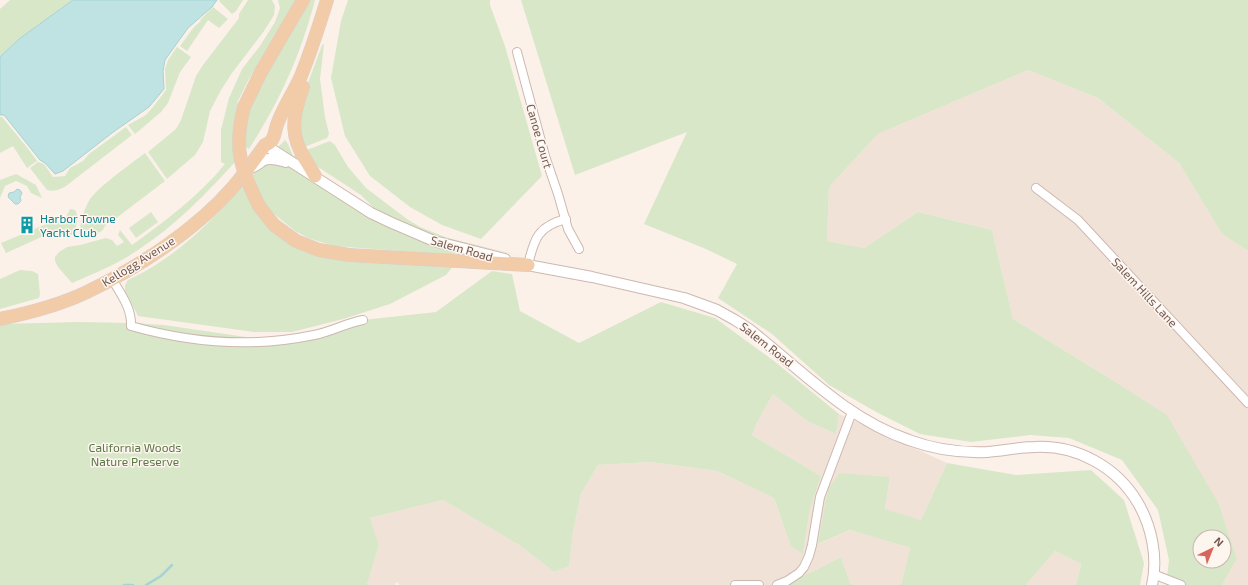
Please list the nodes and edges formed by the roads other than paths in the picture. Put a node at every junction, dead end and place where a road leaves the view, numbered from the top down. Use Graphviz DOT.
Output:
graph roads {
  1 [pos="303,0"];
  2 [pos="327,0"];
  3 [pos="310,52"];
  4 [pos="517,52"];
  5 [pos="265,145"];
  6 [pos="298,166"];
  7 [pos="248,168"];
  8 [pos="315,176"];
  9 [pos="1036,188"];
  10 [pos="566,219"];
  11 [pos="579,248"];
  12 [pos="528,265"];
  13 [pos="112,279"];
  14 [pos="0,319"];
  15 [pos="363,320"];
  16 [pos="1248,402"];
  17 [pos="852,412"];
  18 [pos="1154,574"];
  19 [pos="735,585"];
  20 [pos="759,585"];
  21 [pos="777,585"];
  22 [pos="1152,585"];
  23 [pos="1181,585"];
  1 -- 12 [label="main road, bridge"];
  2 -- 3 [label="main road, Kellogg Avenue"];
  3 -- 5 [label="main road, Kellogg Avenue"];
  3 -- 8 [label="main road"];
  4 -- 10 [label="street, Canoe Court"];
  5 -- 6 [label="street, Salem Road"];
  5 -- 7 [label="main road, Kellogg Avenue"];
  6 -- 7 [label="street, Salem Road"];
  6 -- 8 [label="street, Salem Road"];
  7 -- 13 [label="main road, Kellogg Avenue"];
  8 -- 12 [label="street, Salem Road"];
  9 -- 16 [label="street, Salem Hills Lane"];
  10 -- 11 [label="street, Canoe Court"];
  10 -- 12 [label="street"];
  12 -- 17 [label="street, Salem Road"];
  13 -- 14 [label="main road, Kellogg Avenue"];
  13 -- 15 [label="street"];
  17 -- 18 [label="street, Salem Road"];
  17 -- 21 [label="street"];
  18 -- 22 [label="street, Salem Road"];
  18 -- 23 [label="street"];
  19 -- 20 [label="street"];
}
